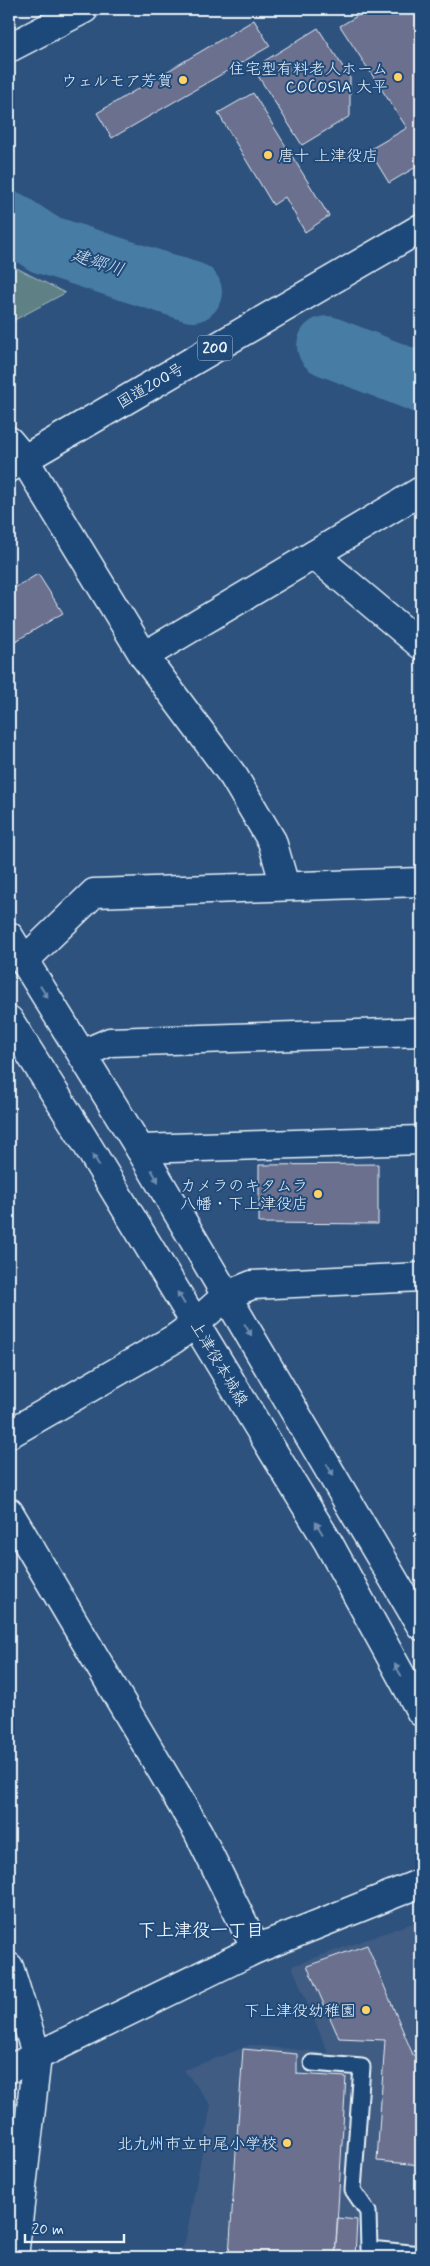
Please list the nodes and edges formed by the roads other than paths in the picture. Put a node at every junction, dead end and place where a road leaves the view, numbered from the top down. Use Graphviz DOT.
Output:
graph roads {
  1 [pos="84,9"];
  2 [pos="9,48"];
  3 [pos="421,228"];
  4 [pos="14,456"];
  5 [pos="421,491"];
  6 [pos="314,555"];
  7 [pos="421,645"];
  8 [pos="144,656"];
  9 [pos="421,882"];
  10 [pos="285,886"];
  11 [pos="9,936"];
  12 [pos="25,960"];
  13 [pos="9,1020"];
  14 [pos="421,1032"];
  15 [pos="82,1054"];
  16 [pos="421,1140"];
  17 [pos="140,1149"];
  18 [pos="421,1277"];
  19 [pos="227,1295"];
  20 [pos="196,1323"];
  21 [pos="9,1434"];
  22 [pos="9,1512"];
  23 [pos="421,1626"];
  24 [pos="421,1712"];
  25 [pos="421,1882"];
  26 [pos="256,1949"];
  27 [pos="9,1966"];
  28 [pos="37,2056"];
  29 [pos="312,2063"];
  30 [pos="9,2069"];
  31 [pos="421,2254"];
  32 [pos="14,2257"];
  1 -- 2 [label="main road"];
  3 -- 4 [label="main road, 国道200号 / 200"];
  4 -- 8 [label="main road"];
  5 -- 6 [label="main road"];
  6 -- 7 [label="main road"];
  6 -- 8 [label="main road"];
  8 -- 10 [label="main road"];
  9 -- 10 [label="main road"];
  10 -- 12 [label="main road"];
  11 -- 12 [label="main road"];
  12 -- 15 [label="main road, one-way"];
  20 -- 13 [label="main road, 上津役本城線, one-way"];
  14 -- 15 [label="main road"];
  15 -- 17 [label="main road"];
  16 -- 17 [label="main road"];
  17 -- 19 [label="main road, one-way"];
  18 -- 19 [label="main road"];
  19 -- 20 [label="main road"];
  19 -- 23 [label="main road, one-way"];
  20 -- 21 [label="main road"];
  24 -- 20 [label="main road, 上津役本城線, one-way"];
  22 -- 26 [label="main road"];
  25 -- 26 [label="main road"];
  26 -- 28 [label="main road"];
  27 -- 28 [label="main road"];
  28 -- 30 [label="main road"];
  28 -- 32 [label="main road"];
  29 -- 31 [label="lane"];
}
